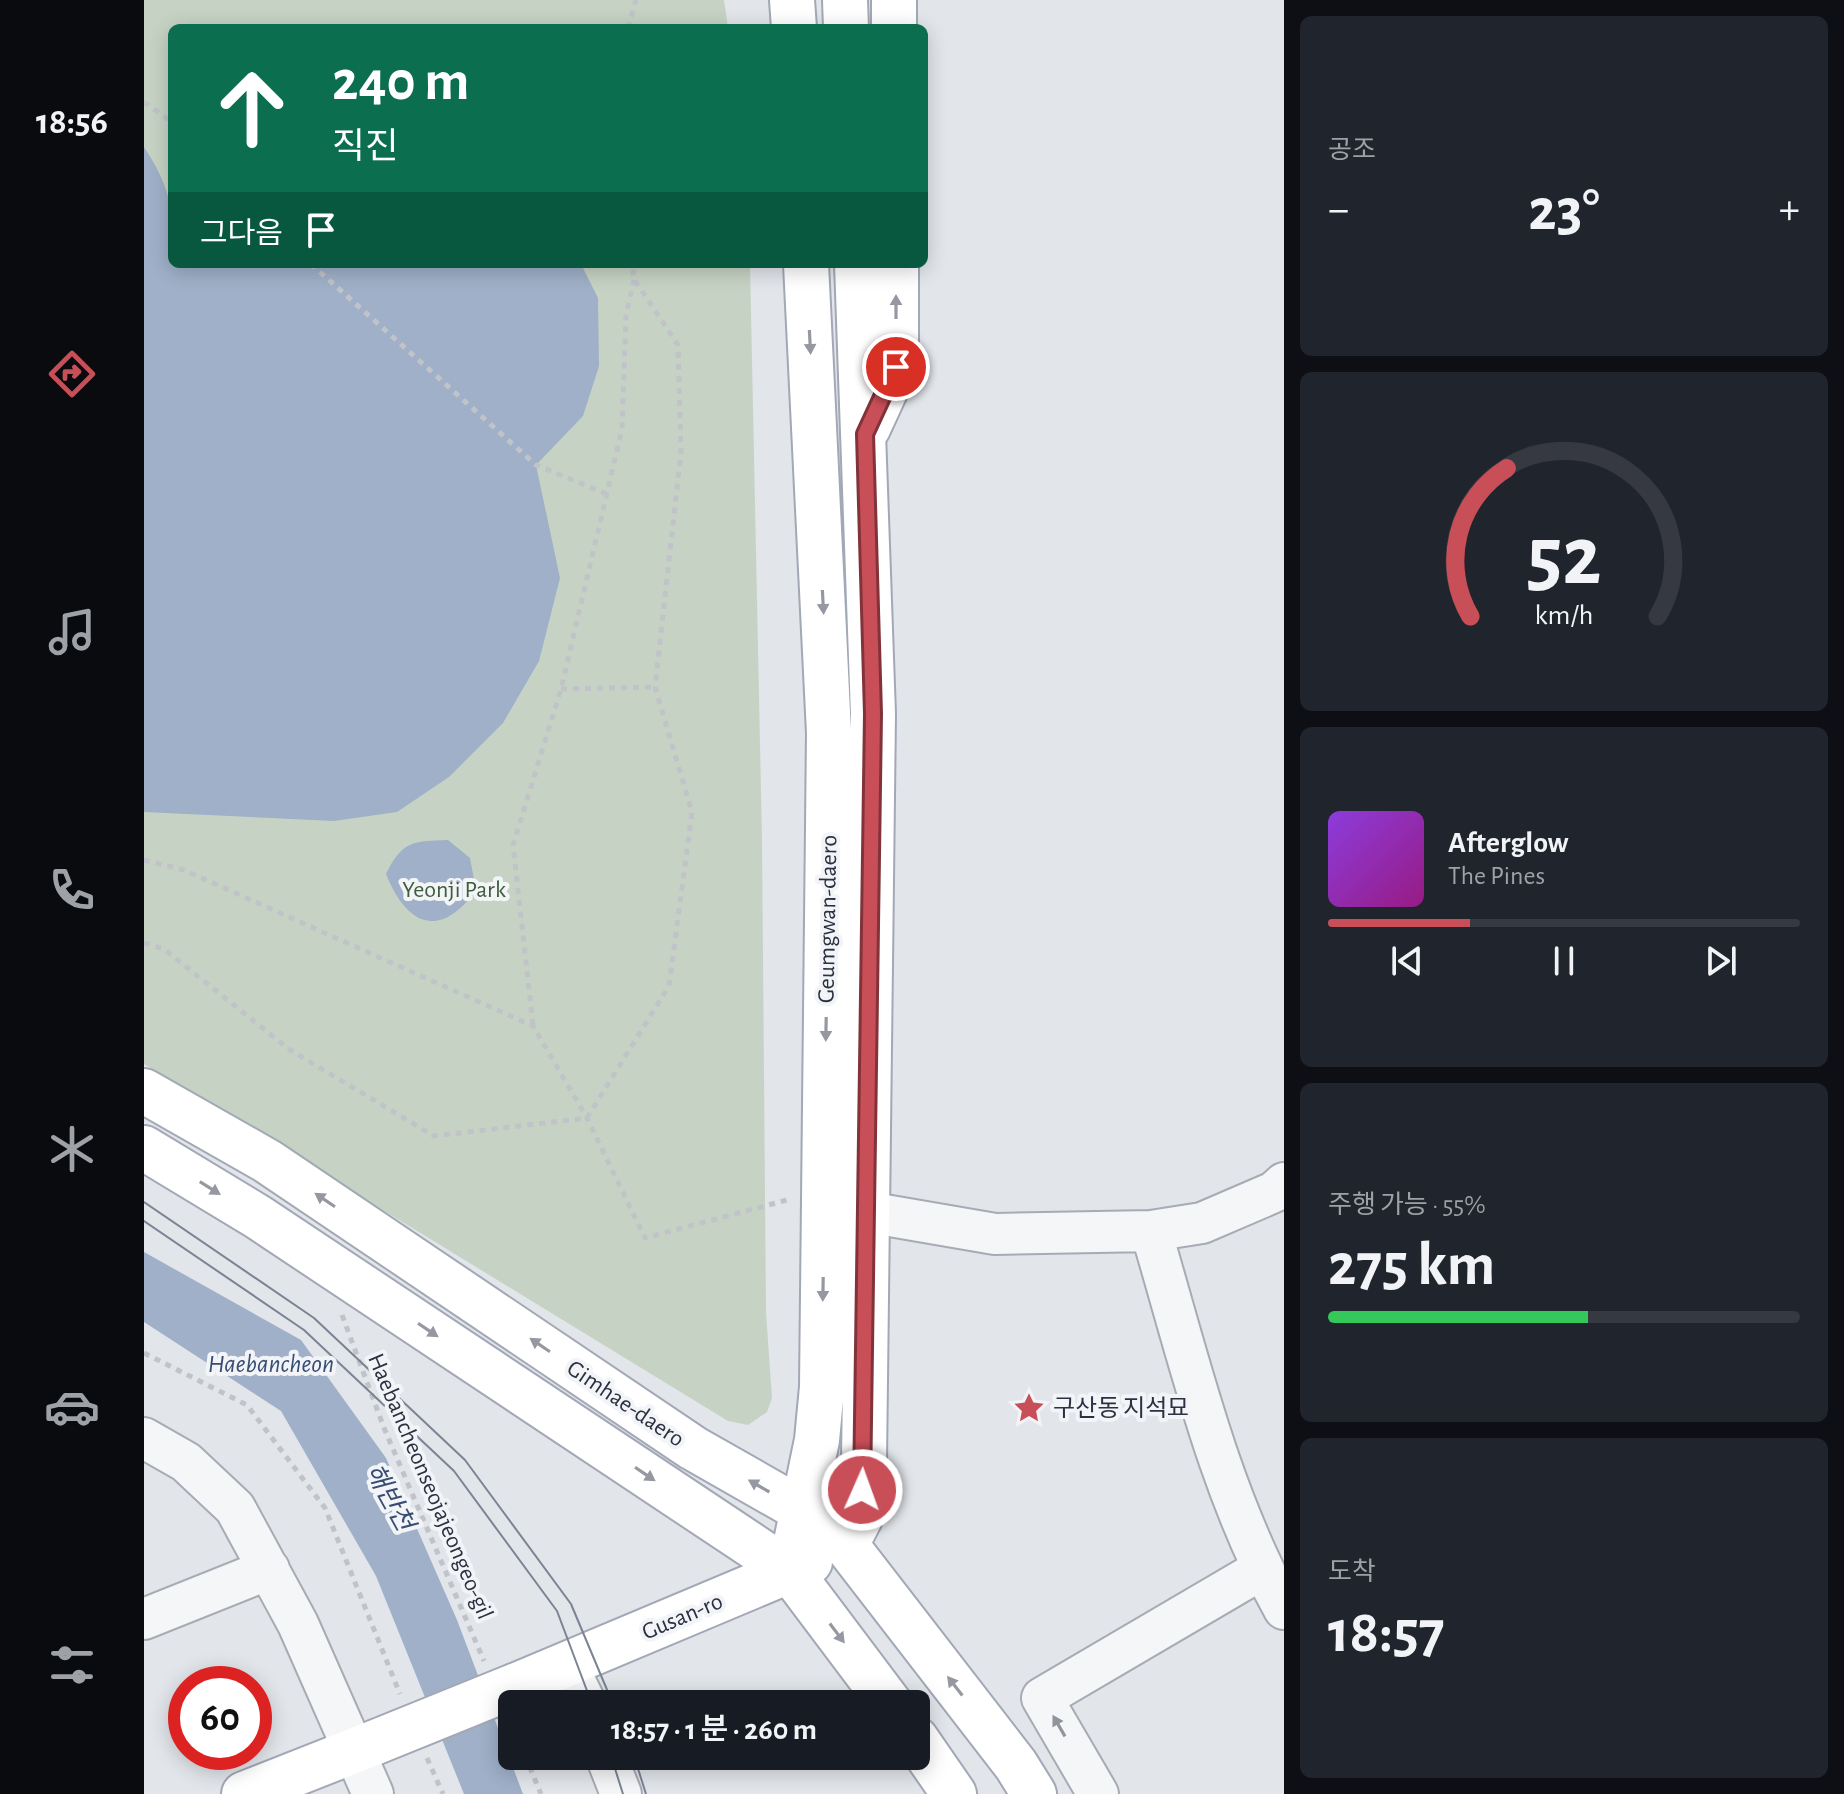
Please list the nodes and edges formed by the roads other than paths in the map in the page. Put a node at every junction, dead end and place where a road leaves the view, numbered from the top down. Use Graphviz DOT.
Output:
graph roads {
  1 [pos="792,0"];
  2 [pos="845,0"];
  3 [pos="894,0"];
  4 [pos="794,24"];
  5 [pos="846,24"];
  6 [pos="894,24"];
  7 [pos="806,268"];
  8 [pos="857,268"];
  9 [pos="896,268"];
  10 [pos="865,434"];
  11 [pos="144,1091"];
  12 [pos="144,1148"];
  13 [pos="1284,1183"];
  14 [pos="867,1212"];
  15 [pos="1151,1231"];
  16 [pos="144,1438"];
  17 [pos="802,1510"];
  18 [pos="846,1545"];
  19 [pos="269,1569"];
  20 [pos="1262,1569"];
  21 [pos="790,1571"];
  22 [pos="1284,1609"];
  23 [pos="144,1619"];
  24 [pos="567,1665"];
  25 [pos="579,1690"];
  26 [pos="879,1690"];
  27 [pos="364,1746"];
  28 [pos="930,1759"];
  29 [pos="612,1770"];
  30 [pos="244,1794"];
  31 [pos="373,1794"];
  32 [pos="621,1794"];
  33 [pos="954,1794"];
  34 [pos="1034,1794"];
  35 [pos="1098,1794"];
  1 -- 4 [label="main road"];
  2 -- 5 [label="main road"];
  3 -- 6 [label="main road"];
  7 -- 17 [label="main road, Geumgwan-daero, one-way"];
  8 -- 10 [label="main road, Geumgwan-daero"];
  10 -- 9 [label="main road, one-way"];
  10 -- 14 [label="main road, Geumgwan-daero"];
  17 -- 11 [label="main road, Gimhae-daero, one-way"];
  12 -- 21 [label="main road, Gimhae-daero, one-way"];
  13 -- 15 [label="street"];
  14 -- 15 [label="street"];
  14 -- 18 [label="main road, Geumgwan-daero"];
  15 -- 20 [label="street"];
  16 -- 19 [label="street"];
  17 -- 18 [label="main road, Gimhae-daero"];
  17 -- 21 [label="main road, Geumgwan-daero"];
  18 -- 21 [label="main road, Gusan-ro"];
  34 -- 18 [label="main road, Gimhae-daero, one-way"];
  19 -- 23 [label="street"];
  19 -- 27 [label="street"];
  20 -- 22 [label="street"];
  35 -- 20 [label="street, one-way"];
  21 -- 24 [label="main road, Gusan-ro"];
  21 -- 26 [label="main road, Gimhae-daero, one-way"];
  24 -- 25 [label="street"];
  24 -- 27 [label="main road, Gusan-ro, bridge"];
  27 -- 30 [label="main road"];
  27 -- 31 [label="street"];
  28 -- 33 [label="main road"];
  29 -- 32 [label="street"];
}
